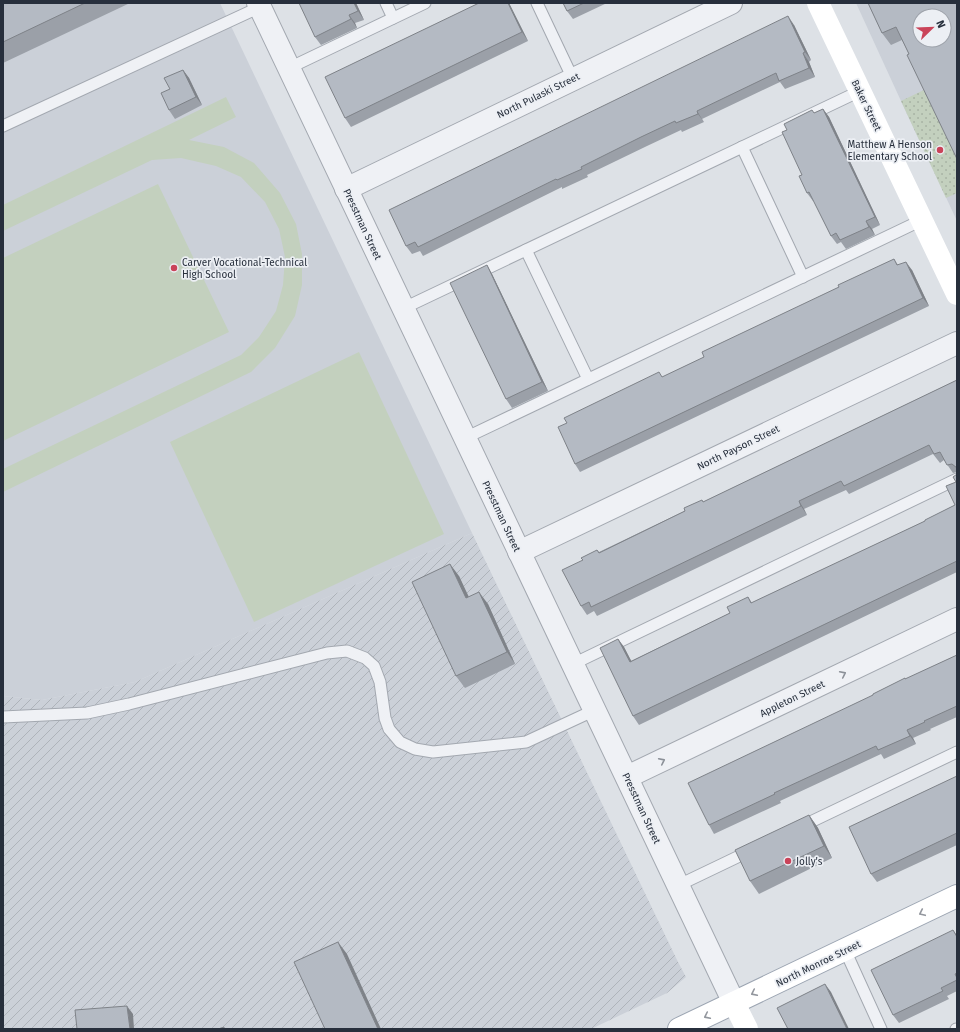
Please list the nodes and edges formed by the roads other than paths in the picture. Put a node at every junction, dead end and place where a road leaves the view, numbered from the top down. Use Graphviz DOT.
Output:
graph roads {
  1 [pos="386,3"];
  2 [pos="424,3"];
  3 [pos="537,3"];
  4 [pos="731,3"];
  5 [pos="818,3"];
  6 [pos="259,5"];
  7 [pos="393,18"];
  8 [pos="289,68"];
  9 [pos="573,79"];
  10 [pos="860,91"];
  11 [pos="3,126"];
  12 [pos="742,148"];
  13 [pos="346,189"];
  14 [pos="922,220"];
  15 [pos="526,250"];
  16 [pos="803,277"];
  17 [pos="957,294"];
  18 [pos="404,308"];
  19 [pos="957,342"];
  20 [pos="588,379"];
  21 [pos="465,438"];
  22 [pos="957,479"];
  23 [pos="519,552"];
  24 [pos="957,619"];
  25 [pos="573,664"];
  26 [pos="595,710"];
  27 [pos="3,717"];
  28 [pos="957,752"];
  29 [pos="627,777"];
  30 [pos="794,830"];
  31 [pos="765,844"];
  32 [pos="679,885"];
  33 [pos="957,896"];
  34 [pos="844,950"];
  35 [pos="734,1003"];
  36 [pos="679,1029"];
  37 [pos="747,1029"];
  38 [pos="881,1029"];
  1 -- 7 [label="lane"];
  2 -- 7 [label="lane"];
  3 -- 9 [label="lane"];
  4 -- 9 [label="street, North Pulaski Street"];
  5 -- 10 [label="street, Baker Street"];
  6 -- 8 [label="street, Presstman Street"];
  6 -- 11 [label="lane"];
  7 -- 8 [label="lane"];
  8 -- 13 [label="street, Presstman Street"];
  9 -- 13 [label="street, North Pulaski Street"];
  10 -- 12 [label="lane"];
  10 -- 14 [label="street, Baker Street"];
  12 -- 15 [label="lane"];
  12 -- 16 [label="lane"];
  13 -- 18 [label="street, Presstman Street"];
  14 -- 16 [label="lane"];
  14 -- 17 [label="street, Baker Street"];
  15 -- 18 [label="lane"];
  15 -- 20 [label="lane"];
  16 -- 20 [label="lane"];
  18 -- 21 [label="street, Presstman Street"];
  19 -- 23 [label="street, North Payson Street"];
  20 -- 21 [label="lane"];
  21 -- 23 [label="street, Presstman Street"];
  22 -- 25 [label="lane"];
  23 -- 25 [label="street, Presstman Street"];
  29 -- 24 [label="street, Appleton Street, one-way"];
  25 -- 26 [label="street, Presstman Street"];
  26 -- 27 [label="lane"];
  26 -- 29 [label="street, Presstman Street"];
  28 -- 30 [label="lane"];
  29 -- 32 [label="street, Presstman Street"];
  31 -- 32 [label="lane"];
  32 -- 35 [label="street, Presstman Street"];
  33 -- 34 [label="street, North Monroe Street, one-way"];
  34 -- 35 [label="street, North Monroe Street, one-way"];
  34 -- 38 [label="lane"];
  35 -- 36 [label="street, North Monroe Street, one-way"];
  35 -- 37 [label="street, Presstman Street"];
}
